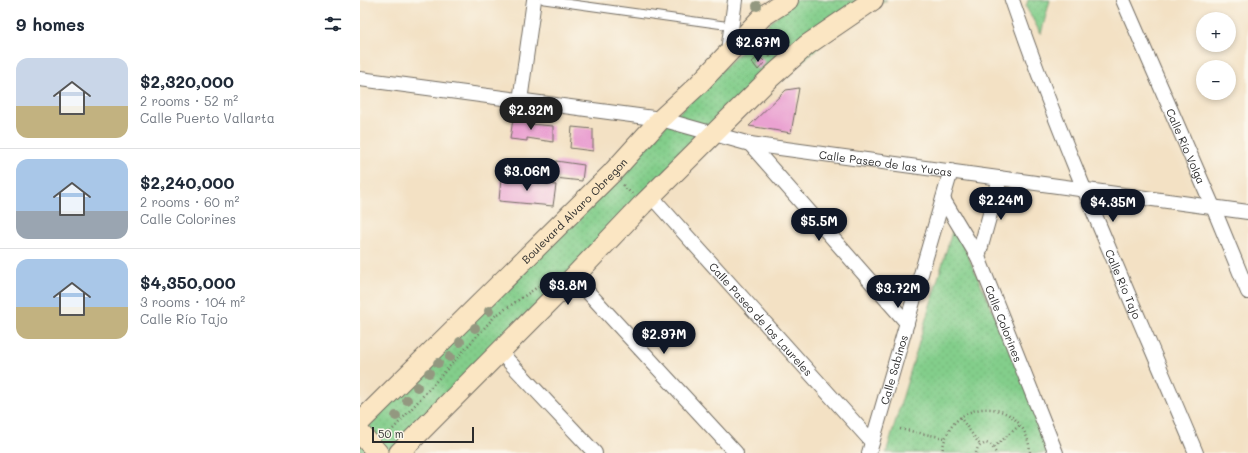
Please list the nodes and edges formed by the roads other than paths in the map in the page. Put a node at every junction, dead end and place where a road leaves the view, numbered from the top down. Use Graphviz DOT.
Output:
graph roads {
  1 [pos="534,0"];
  2 [pos="544,0"];
  3 [pos="735,0"];
  4 [pos="788,0"];
  5 [pos="873,0"];
  6 [pos="1012,0"];
  7 [pos="1123,0"];
  8 [pos="731,26"];
  9 [pos="728,51"];
  10 [pos="360,79"];
  11 [pos="520,101"];
  12 [pos="661,119"];
  13 [pos="714,134"];
  14 [pos="750,144"];
  15 [pos="951,172"];
  16 [pos="1000,178"];
  17 [pos="1085,190"];
  18 [pos="643,196"];
  19 [pos="943,198"];
  20 [pos="1213,207"];
  21 [pos="1248,212"];
  22 [pos="978,257"];
  23 [pos="574,276"];
  24 [pos="1248,292"];
  25 [pos="907,323"];
  26 [pos="500,352"];
  27 [pos="360,422"];
  28 [pos="360,433"];
  29 [pos="870,448"];
  30 [pos="376,451"];
  31 [pos="399,453"];
  32 [pos="595,453"];
  33 [pos="736,453"];
  34 [pos="1056,453"];
  35 [pos="1196,453"];
  1 -- 11 [label="street"];
  2 -- 8 [label="lane"];
  3 -- 8 [label="street"];
  4 -- 9 [label="main road, Boulevard Alvaro Obregon"];
  5 -- 13 [label="main road"];
  6 -- 17 [label="street, Calle Río Tajo"];
  7 -- 20 [label="street, Calle Río Volga"];
  8 -- 9 [label="street"];
  9 -- 12 [label="main road, Boulevard Alvaro Obregon"];
  10 -- 11 [label="street, Calle Paseo de las Yucas"];
  11 -- 12 [label="street, Calle Paseo de las Yucas"];
  12 -- 13 [label="street, Calle Paseo de las Yucas"];
  12 -- 27 [label="main road, Boulevard Alvaro Obregon"];
  13 -- 14 [label="street, Calle Paseo de las Yucas"];
  13 -- 18 [label="main road"];
  14 -- 15 [label="street, Calle Paseo de las Yucas"];
  14 -- 25 [label="street"];
  15 -- 16 [label="street, Calle Paseo de las Yucas"];
  15 -- 19 [label="street, Calle Sabinos"];
  16 -- 17 [label="street, Calle Paseo de las Yucas"];
  16 -- 22 [label="street"];
  17 -- 20 [label="street, Calle Paseo de las Yucas"];
  17 -- 35 [label="street, Calle Río Tajo"];
  18 -- 23 [label="main road"];
  18 -- 29 [label="street, Calle Paseo de los Laureles"];
  19 -- 22 [label="street, Calle Colorines"];
  19 -- 25 [label="street, Calle Sabinos"];
  20 -- 21 [label="street, Calle Paseo de las Yucas"];
  20 -- 24 [label="street, Calle Río Volga"];
  22 -- 34 [label="street, Calle Colorines"];
  23 -- 26 [label="main road"];
  23 -- 33 [label="street"];
  25 -- 29 [label="street, Calle Sabinos"];
  26 -- 31 [label="main road"];
  26 -- 32 [label="street"];
  28 -- 30 [label="main road"];
}
